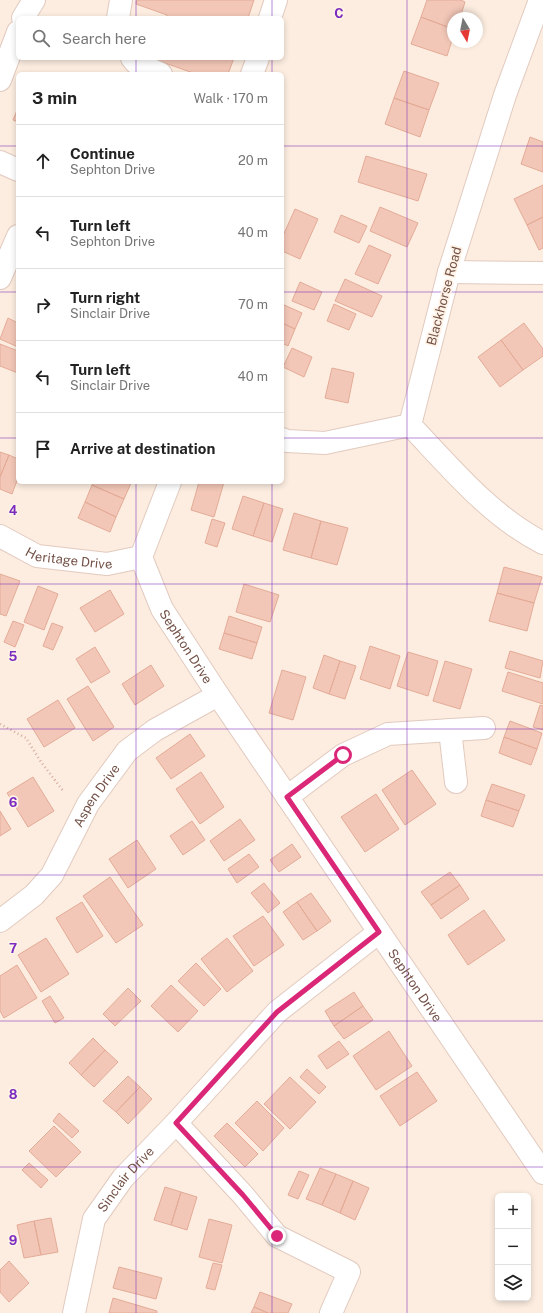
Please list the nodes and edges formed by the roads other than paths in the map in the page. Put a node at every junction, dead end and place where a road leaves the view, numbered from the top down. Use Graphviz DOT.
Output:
graph roads {
  1 [pos="34,0"];
  2 [pos="121,0"];
  3 [pos="276,0"];
  4 [pos="540,0"];
  5 [pos="24,16"];
  6 [pos="118,16"];
  7 [pos="271,16"];
  8 [pos="16,37"];
  9 [pos="134,60"];
  10 [pos="257,60"];
  11 [pos="156,72"];
  12 [pos="253,72"];
  13 [pos="0,80"];
  14 [pos="0,162"];
  15 [pos="16,169"];
  16 [pos="16,241"];
  17 [pos="449,272"];
  18 [pos="543,273"];
  19 [pos="0,278"];
  20 [pos="410,425"];
  21 [pos="284,440"];
  22 [pos="169,484"];
  23 [pos="0,536"];
  24 [pos="543,543"];
  25 [pos="141,557"];
  26 [pos="218,695"];
  27 [pos="484,728"];
  28 [pos="450,730"];
  29 [pos="456,782"];
  30 [pos="287,797"];
  31 [pos="0,921"];
  32 [pos="379,932"];
  33 [pos="176,1123"];
  34 [pos="543,1173"];
  35 [pos="74,1313"];
  36 [pos="331,1313"];
  1 -- 5 [label="street"];
  2 -- 6 [label="street"];
  3 -- 7 [label="street"];
  4 -- 17 [label="street, Blackhorse Road"];
  8 -- 13 [label="street"];
  9 -- 11 [label="street"];
  10 -- 12 [label="street"];
  14 -- 15 [label="street"];
  16 -- 19 [label="street"];
  17 -- 18 [label="street"];
  17 -- 20 [label="street, Blackhorse Road"];
  20 -- 21 [label="street"];
  20 -- 24 [label="street"];
  22 -- 25 [label="street"];
  23 -- 25 [label="street, Heritage Drive"];
  25 -- 26 [label="street, Sephton Drive"];
  26 -- 30 [label="street, Sephton Drive"];
  26 -- 31 [label="street, Aspen Drive"];
  27 -- 28 [label="street"];
  28 -- 29 [label="street"];
  28 -- 30 [label="street"];
  30 -- 32 [label="street, Sephton Drive"];
  32 -- 33 [label="street, Sinclair Drive"];
  32 -- 34 [label="street, Sephton Drive"];
  33 -- 35 [label="street, Sinclair Drive"];
  33 -- 36 [label="street"];
}
